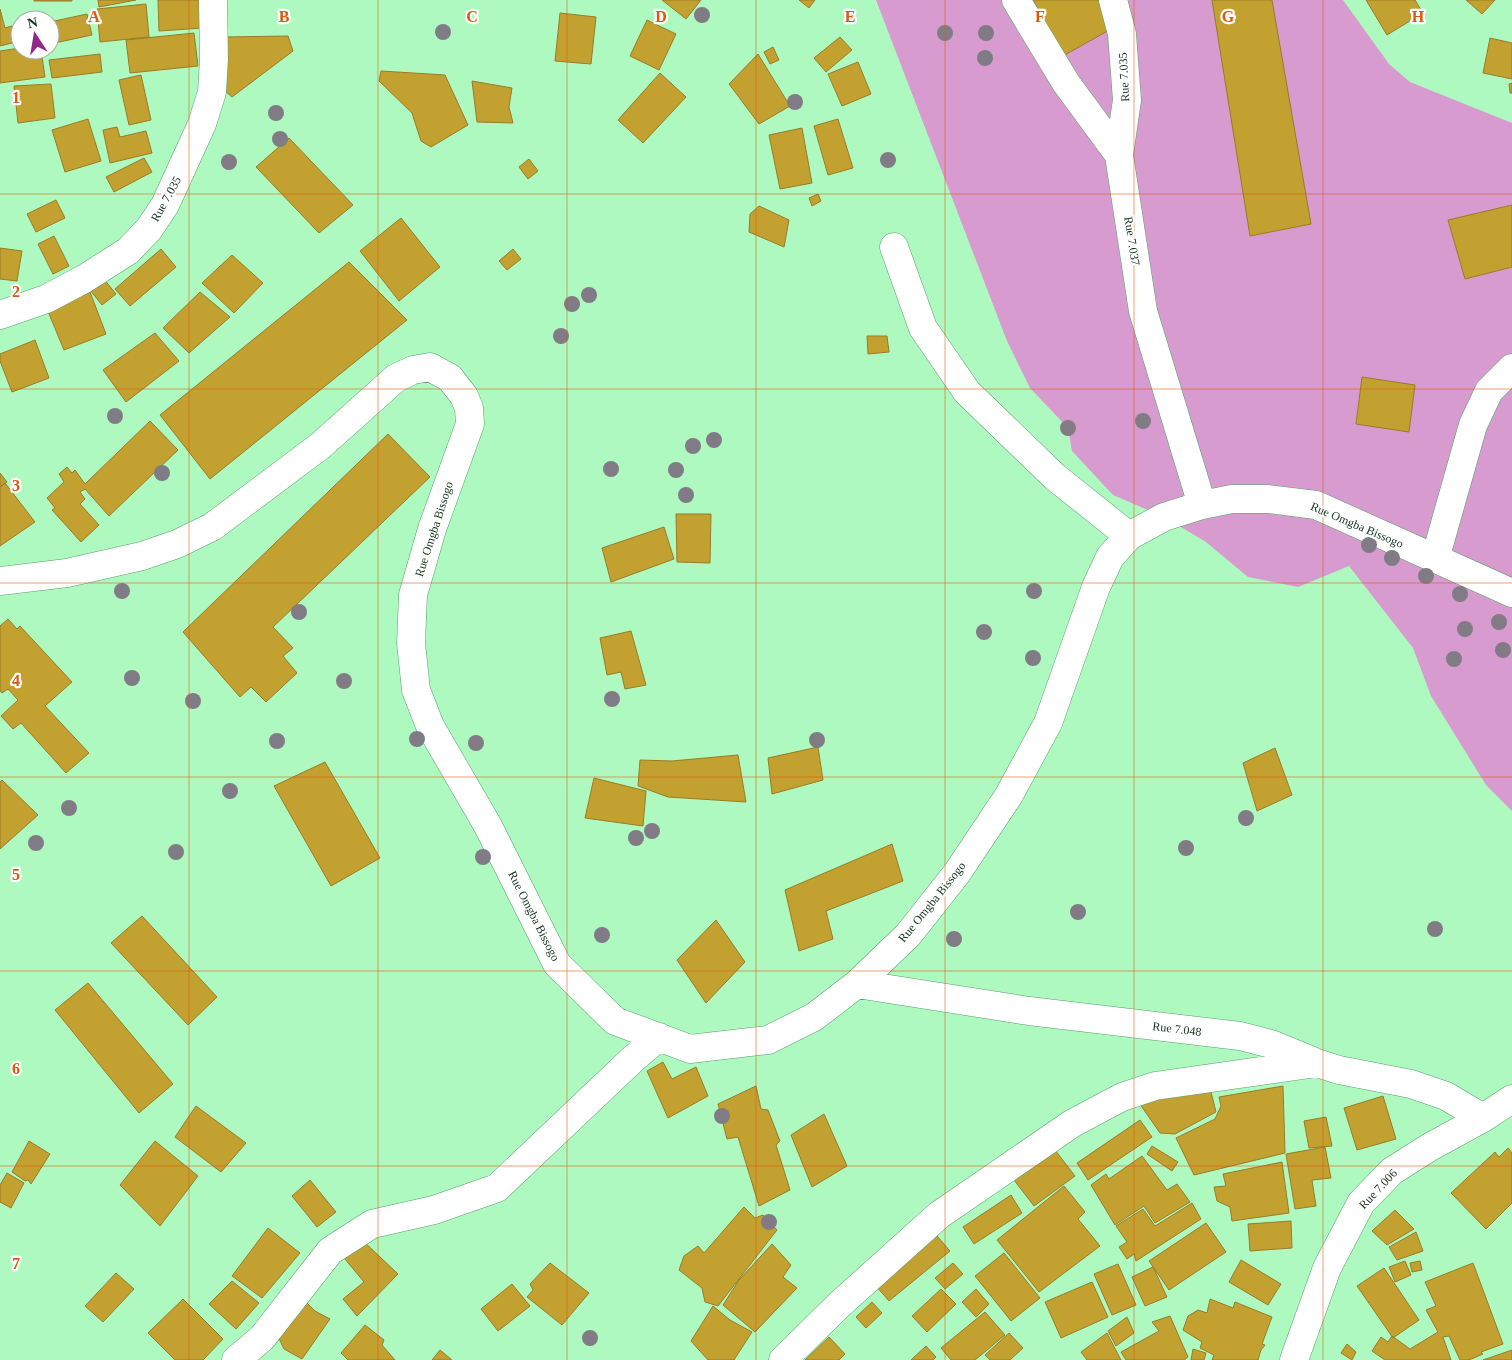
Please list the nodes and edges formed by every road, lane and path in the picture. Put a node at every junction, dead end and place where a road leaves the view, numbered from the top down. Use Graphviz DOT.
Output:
graph roads {
  1 [pos="213,0"];
  2 [pos="1016,0"];
  3 [pos="1113,0"];
  4 [pos="1119,156"];
  5 [pos="894,247"];
  6 [pos="0,315"];
  7 [pos="1512,368"];
  8 [pos="1202,505"];
  9 [pos="1129,536"];
  10 [pos="1436,559"];
  11 [pos="0,581"];
  12 [pos="1512,593"];
  13 [pos="858,984"];
  14 [pos="659,1037"];
  15 [pos="1317,1064"];
  16 [pos="1512,1099"];
  17 [pos="1483,1118"];
  18 [pos="236,1360"];
  19 [pos="783,1360"];
  20 [pos="1294,1360"];
  1 -- 6 [label="street, Rue 7.035"];
  2 -- 4 [label="street, Rue 7.037"];
  3 -- 4 [label="street, Rue 7.035"];
  4 -- 8 [label="street, Rue 7.037"];
  5 -- 9 [label="street"];
  7 -- 10 [label="street"];
  8 -- 9 [label="street, Rue Omgba Bissogo"];
  8 -- 10 [label="street, Rue Omgba Bissogo"];
  9 -- 13 [label="street, Rue Omgba Bissogo"];
  10 -- 12 [label="street, Rue Omgba Bissogo"];
  11 -- 14 [label="street, Rue Omgba Bissogo"];
  13 -- 14 [label="street, Rue Omgba Bissogo"];
  13 -- 15 [label="street, Rue 7.048"];
  14 -- 18 [label="street"];
  15 -- 17 [label="street, Rue 7.048"];
  15 -- 19 [label="street"];
  16 -- 17 [label="street, Rue 7.006"];
  17 -- 20 [label="street, Rue 7.006"];
}
